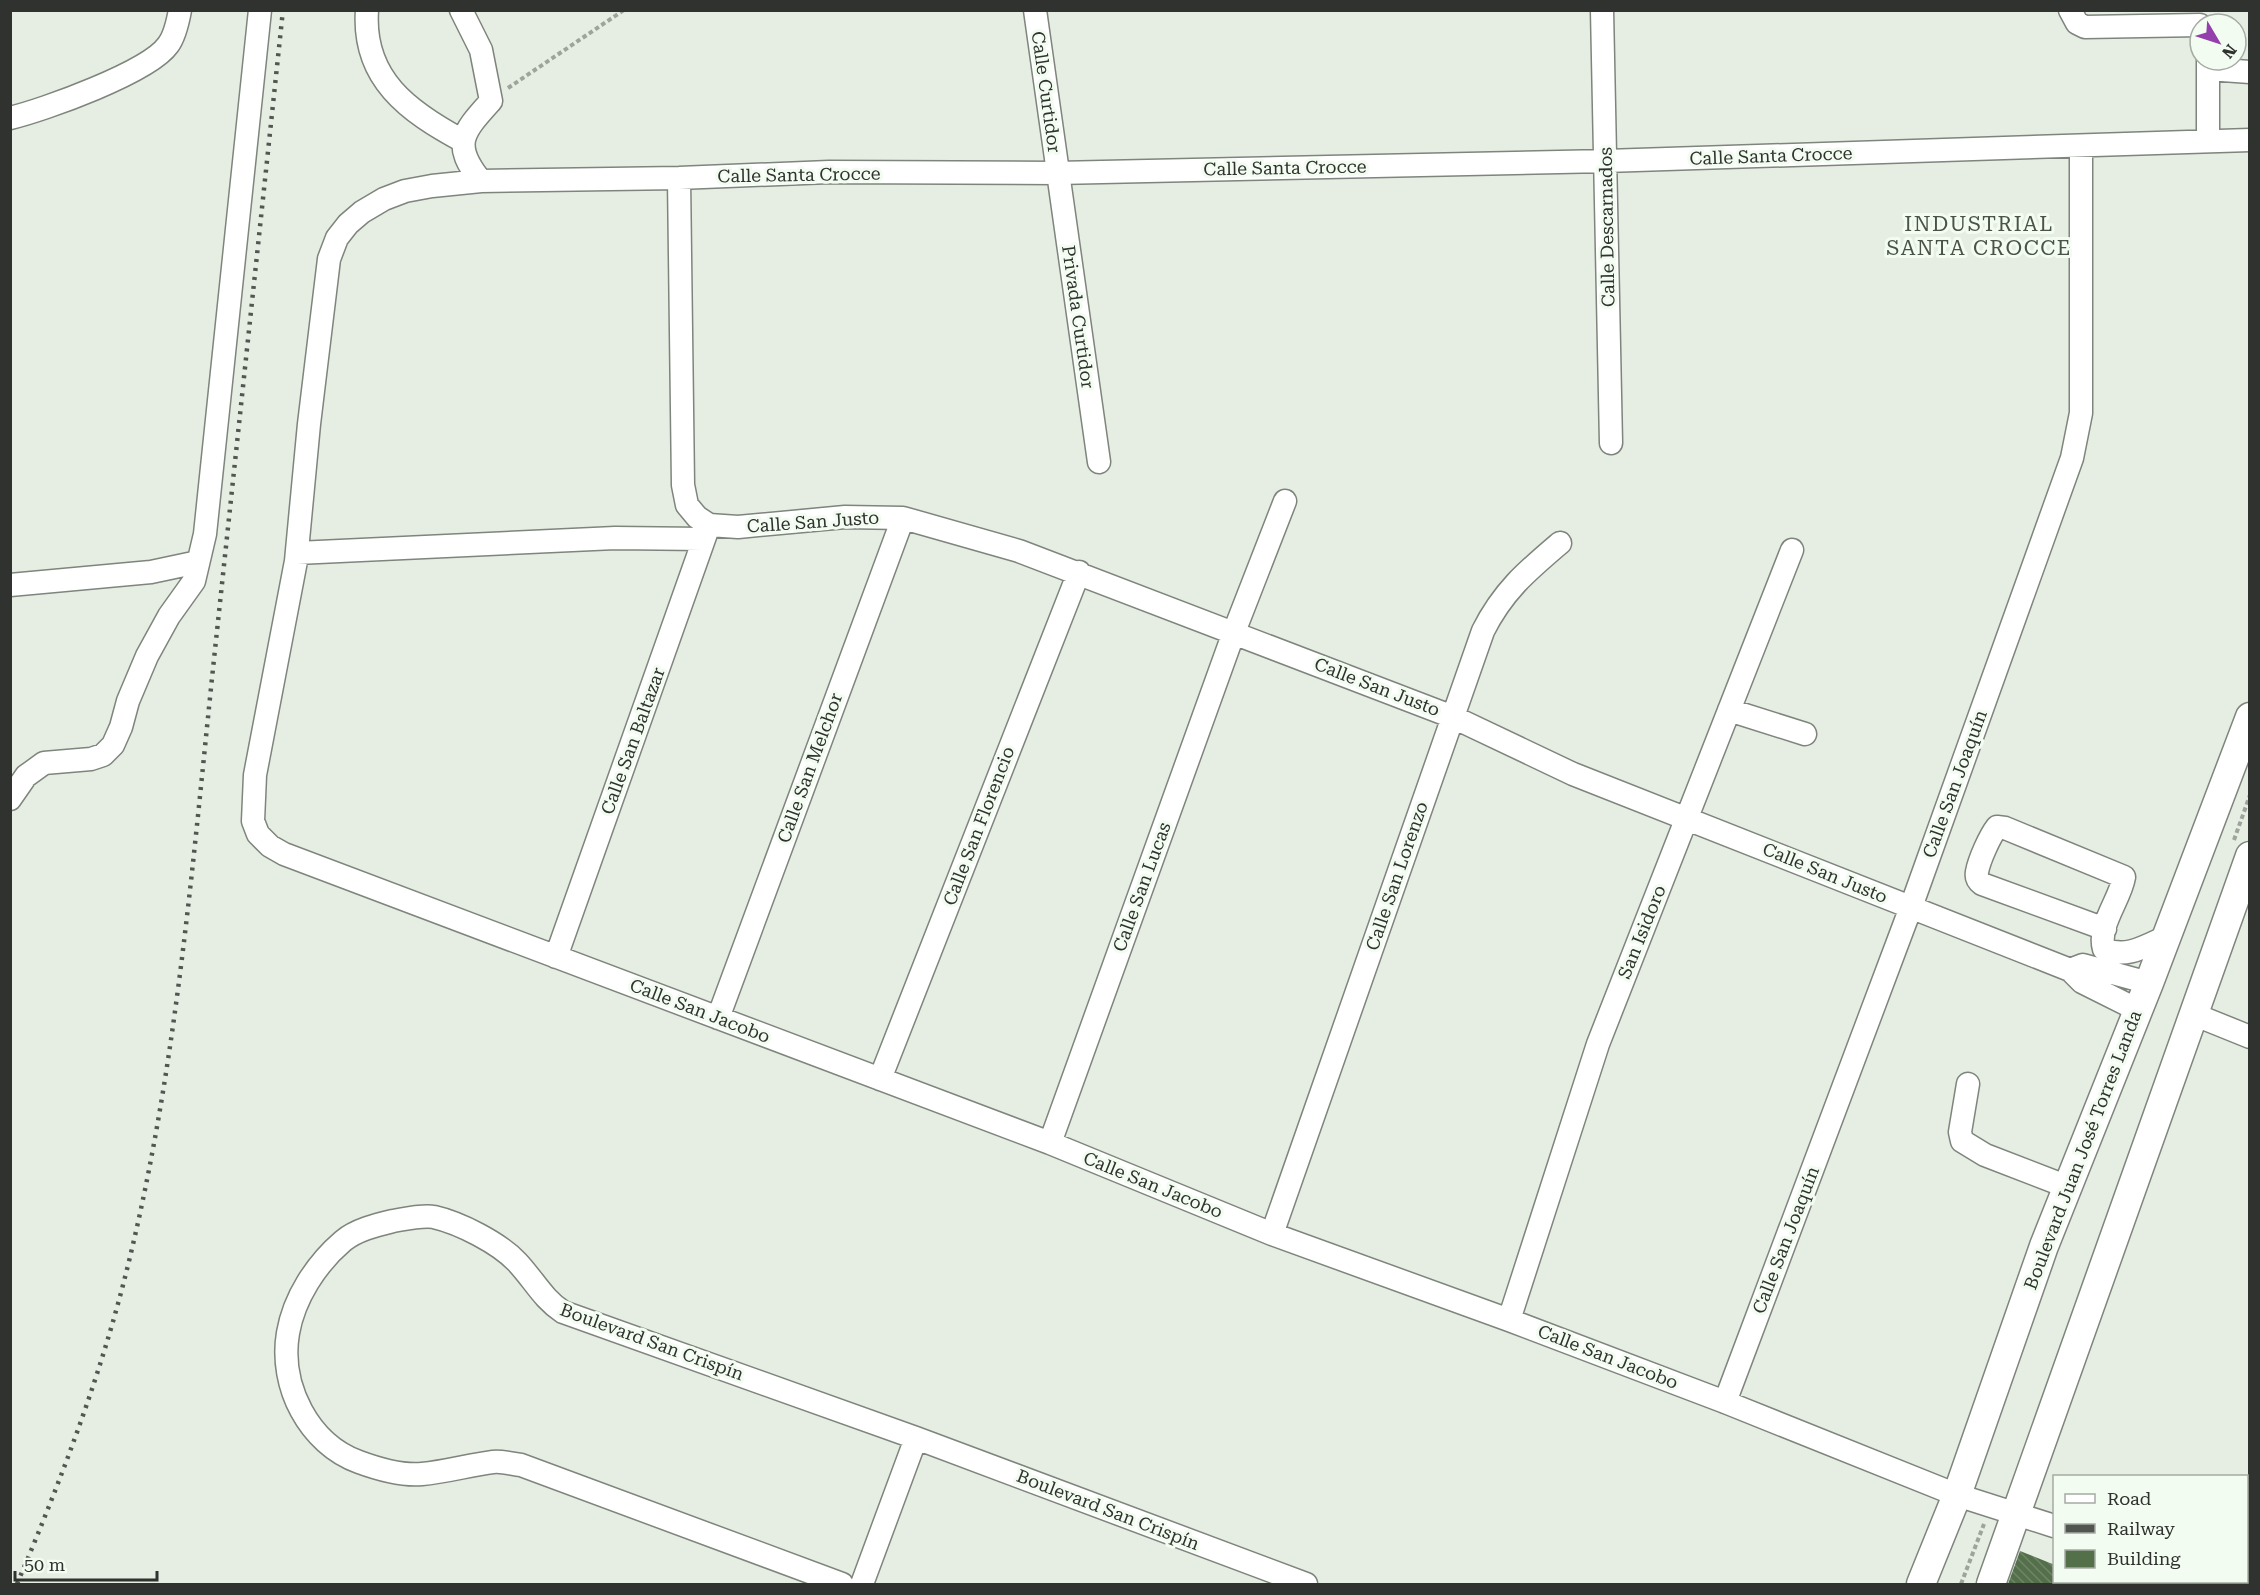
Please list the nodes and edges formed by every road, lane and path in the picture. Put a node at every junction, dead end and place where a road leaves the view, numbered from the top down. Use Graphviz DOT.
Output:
graph roads {
  1 [pos="180,10"];
  2 [pos="260,10"];
  3 [pos="367,10"];
  4 [pos="461,10"];
  5 [pos="624,10"];
  6 [pos="1035,10"];
  7 [pos="1602,10"];
  8 [pos="2070,10"];
  9 [pos="2188,25"];
  10 [pos="2208,72"];
  11 [pos="491,101"];
  12 [pos="10,118"];
  13 [pos="2250,140"];
  14 [pos="463,141"];
  15 [pos="2208,141"];
  16 [pos="2081,147"];
  17 [pos="1606,161"];
  18 [pos="1057,173"];
  19 [pos="679,178"];
  20 [pos="481,181"];
  21 [pos="1611,443"];
  22 [pos="1098,462"];
  23 [pos="1285,501"];
  24 [pos="903,518"];
  25 [pos="706,532"];
  26 [pos="1560,543"];
  27 [pos="1792,550"];
  28 [pos="297,554"];
  29 [pos="190,564"];
  30 [pos="1078,572"];
  31 [pos="10,585"];
  32 [pos="1234,632"];
  33 [pos="1729,710"];
  34 [pos="1453,717"];
  35 [pos="2250,717"];
  36 [pos="1805,734"];
  37 [pos="10,799"];
  38 [pos="1687,819"];
  39 [pos="2250,856"];
  40 [pos="1911,907"];
  41 [pos="2105,929"];
  42 [pos="2166,937"];
  43 [pos="556,957"];
  44 [pos="2070,970"];
  45 [pos="2149,983"];
  46 [pos="2138,1010"];
  47 [pos="2193,1014"];
  48 [pos="718,1018"];
  49 [pos="2250,1037"];
  50 [pos="880,1079"];
  51 [pos="1968,1084"];
  52 [pos="1050,1143"];
  53 [pos="2068,1187"];
  54 [pos="1272,1234"];
  55 [pos="1509,1320"];
  56 [pos="1725,1402"];
  57 [pos="916,1438"];
  58 [pos="1957,1495"];
  59 [pos="2016,1515"];
  60 [pos="2053,1525"];
  61 [pos="842,1584"];
  62 [pos="862,1584"];
  63 [pos="1306,1584"];
  64 [pos="1921,1584"];
  65 [pos="1991,1584"];
  1 -- 12 [label="street"];
  2 -- 29 [label="street"];
  3 -- 14 [label="street"];
  4 -- 11 [label="street"];
  5 -- 11 [label="path"];
  6 -- 18 [label="street, Calle Curtidor"];
  7 -- 17 [label="street, Calle Descarnados"];
  8 -- 9 [label="street"];
  10 -- 15 [label="street"];
  11 -- 14 [label="street"];
  13 -- 15 [label="street, Calle Santa Crocce"];
  14 -- 20 [label="street"];
  15 -- 16 [label="street, Calle Santa Crocce"];
  16 -- 17 [label="street, Calle Santa Crocce"];
  16 -- 40 [label="street, Calle San Joaquín"];
  17 -- 18 [label="street, Calle Santa Crocce"];
  17 -- 21 [label="street, Calle Descarnados"];
  18 -- 19 [label="street, Calle Santa Crocce"];
  18 -- 22 [label="street, Privada Curtidor"];
  19 -- 20 [label="street, Calle Santa Crocce"];
  19 -- 25 [label="street"];
  20 -- 28 [label="street, Calle Santa Crocce"];
  23 -- 32 [label="street, Calle San Lucas"];
  24 -- 25 [label="street, Calle San Justo"];
  24 -- 30 [label="street, Calle San Justo"];
  24 -- 48 [label="street, Calle San Melchor"];
  25 -- 28 [label="street, Calle San Justo"];
  25 -- 43 [label="street, Calle San Baltazar"];
  26 -- 34 [label="street, Calle San Lorenzo"];
  27 -- 33 [label="street, San Isidoro"];
  28 -- 43 [label="street, Calle San Jacobo"];
  29 -- 31 [label="street"];
  29 -- 37 [label="street"];
  30 -- 32 [label="street, Calle San Justo"];
  30 -- 50 [label="street, Calle San Florencio"];
  32 -- 34 [label="street, Calle San Justo"];
  32 -- 52 [label="street, Calle San Lucas"];
  33 -- 36 [label="street"];
  33 -- 38 [label="street, San Isidoro"];
  34 -- 38 [label="street, Calle San Justo"];
  34 -- 54 [label="street, Calle San Lorenzo"];
  35 -- 42 [label="main road, Boulevard Juan José Torres Landa"];
  38 -- 40 [label="street, Calle San Justo"];
  38 -- 55 [label="street, San Isidoro"];
  39 -- 47 [label="main road"];
  40 -- 44 [label="street, Calle San Justo"];
  40 -- 56 [label="street, Calle San Joaquín"];
  41 -- 41 [label="street"];
  41 -- 42 [label="street"];
  42 -- 45 [label="main road, Boulevard Juan José Torres Landa"];
  43 -- 48 [label="street, Calle San Jacobo"];
  44 -- 45 [label="street, Calle San Justo"];
  44 -- 46 [label="street, Calle San Justo"];
  45 -- 46 [label="main road, Boulevard Juan José Torres Landa"];
  46 -- 53 [label="main road, Boulevard Juan José Torres Landa"];
  47 -- 49 [label="street"];
  47 -- 59 [label="main road"];
  48 -- 50 [label="street, Calle San Jacobo"];
  50 -- 52 [label="street, Calle San Jacobo"];
  51 -- 53 [label="street"];
  52 -- 54 [label="street, Calle San Jacobo"];
  53 -- 58 [label="main road, Boulevard Juan José Torres Landa"];
  54 -- 55 [label="street, Calle San Jacobo"];
  55 -- 56 [label="street, Calle San Jacobo"];
  56 -- 58 [label="street, Calle San Jacobo"];
  57 -- 61 [label="street, Boulevard San Crispín"];
  57 -- 62 [label="street"];
  57 -- 63 [label="street, Boulevard San Crispín"];
  58 -- 59 [label="street, Calle San Jacobo"];
  58 -- 64 [label="main road, Boulevard Juan José Torres Landa"];
  59 -- 60 [label="street, Calle San Jacobo"];
  59 -- 65 [label="main road"];
}
